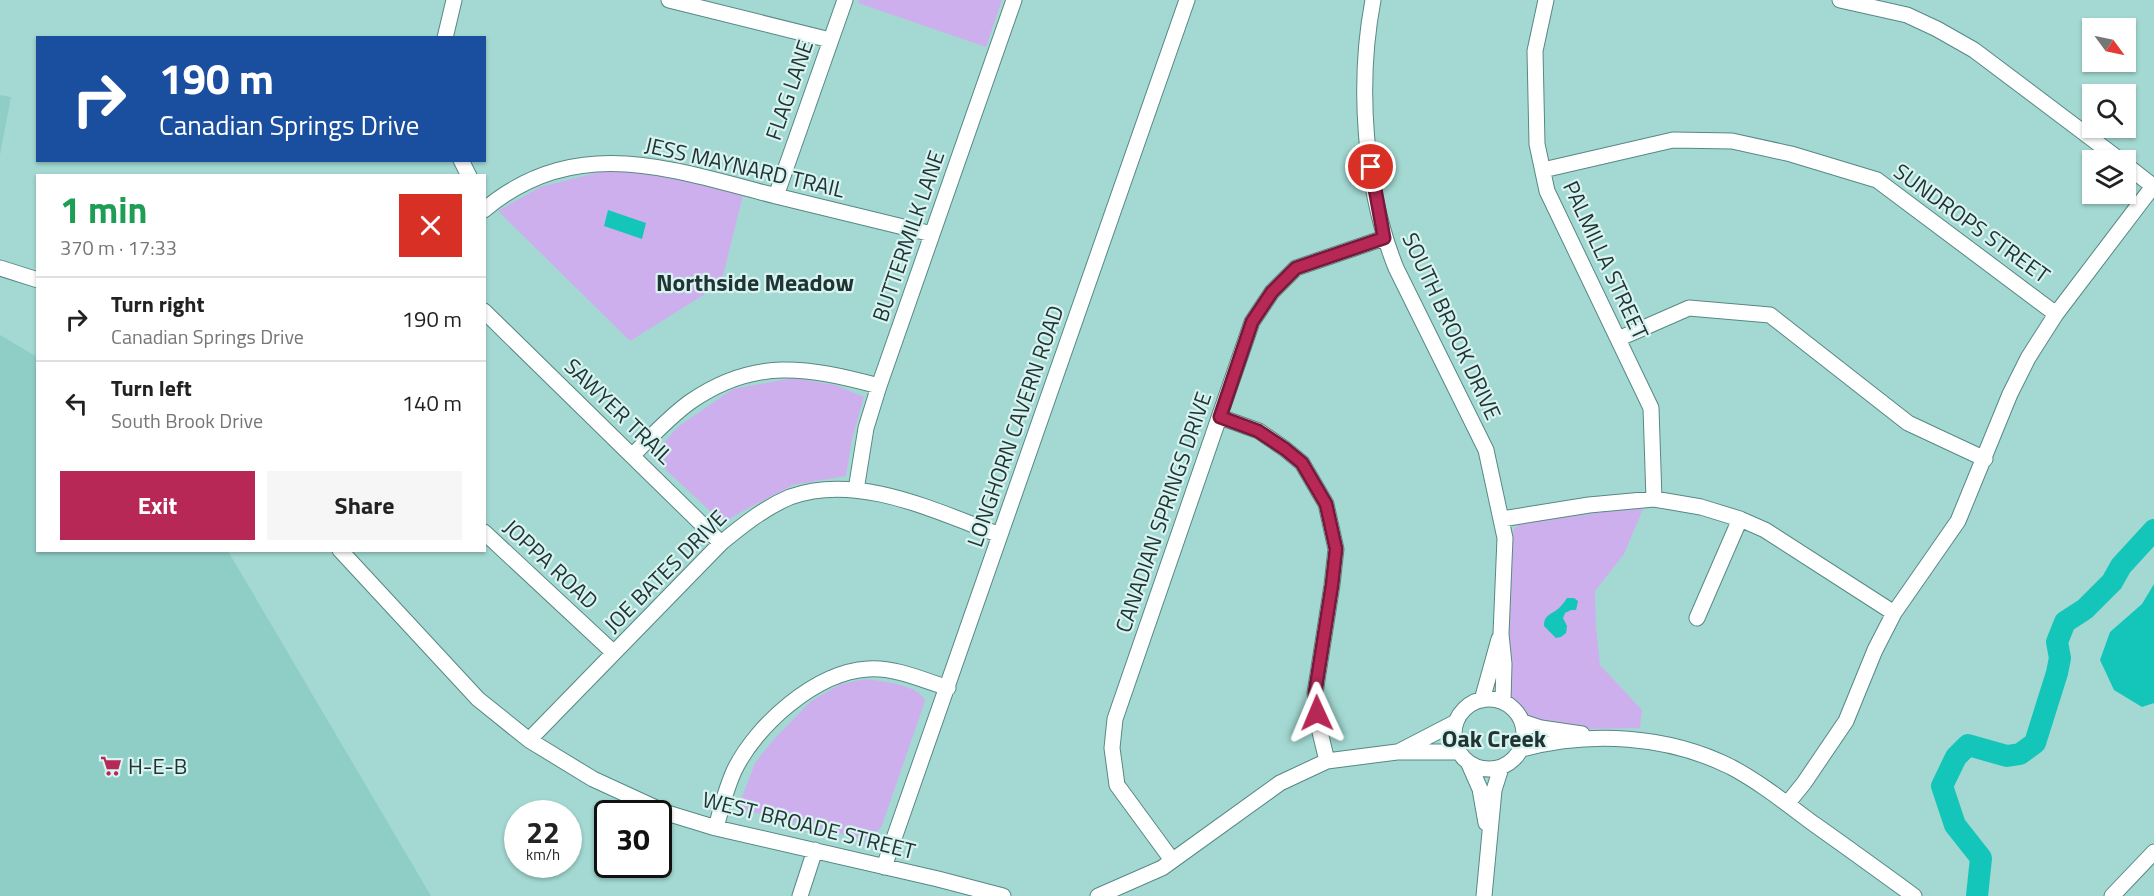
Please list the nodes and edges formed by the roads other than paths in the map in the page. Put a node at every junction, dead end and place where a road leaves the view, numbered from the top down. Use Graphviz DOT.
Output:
graph roads {
  1 [pos="454,0"];
  2 [pos="669,0"];
  3 [pos="844,0"];
  4 [pos="1014,0"];
  5 [pos="1187,0"];
  6 [pos="1373,0"];
  7 [pos="1546,0"];
  8 [pos="1840,0"];
  9 [pos="1909,8"];
  10 [pos="445,36"];
  11 [pos="830,40"];
  12 [pos="2107,150"];
  13 [pos="1543,170"];
  14 [pos="2136,172"];
  15 [pos="2154,185"];
  16 [pos="776,196"];
  17 [pos="487,203"];
  18 [pos="932,234"];
  19 [pos="1384,238"];
  20 [pos="0,268"];
  21 [pos="36,279"];
  22 [pos="486,313"];
  23 [pos="2056,314"];
  24 [pos="1618,339"];
  25 [pos="879,386"];
  26 [pos="1220,417"];
  27 [pos="632,456"];
  28 [pos="1985,459"];
  29 [pos="856,490"];
  30 [pos="1654,499"];
  31 [pos="1502,519"];
  32 [pos="1740,519"];
  33 [pos="486,534"];
  34 [pos="1000,535"];
  35 [pos="721,543"];
  36 [pos="342,552"];
  37 [pos="1894,613"];
  38 [pos="1697,618"];
  39 [pos="1501,634"];
  40 [pos="614,653"];
  41 [pos="948,688"];
  42 [pos="1482,700"];
  43 [pos="1503,701"];
  44 [pos="1456,722"];
  45 [pos="1523,722"];
  46 [pos="1606,738"];
  47 [pos="529,740"];
  48 [pos="1522,749"];
  49 [pos="1397,752"];
  50 [pos="1458,752"];
  51 [pos="1327,761"];
  52 [pos="1469,764"];
  53 [pos="1500,768"];
  54 [pos="1787,804"];
  55 [pos="716,828"];
  56 [pos="1490,847"];
  57 [pos="815,850"];
  58 [pos="2154,852"];
  59 [pos="1172,860"];
  60 [pos="884,867"];
  61 [pos="800,896"];
  62 [pos="1003,896"];
  63 [pos="1098,896"];
  64 [pos="1484,896"];
  65 [pos="1914,896"];
  66 [pos="2112,896"];
  1 -- 10 [label="street"];
  2 -- 11 [label="street"];
  3 -- 11 [label="street, FLAG LANE"];
  4 -- 18 [label="street, BUTTERMILK LANE"];
  5 -- 34 [label="street, LONGHORN CAVERN ROAD"];
  6 -- 19 [label="street, SOUTH BROOK DRIVE"];
  7 -- 13 [label="street, PALMILLA STREET"];
  8 -- 9 [label="street"];
  9 -- 12 [label="street"];
  11 -- 16 [label="street, FLAG LANE"];
  13 -- 23 [label="street, SUNDROPS STREET"];
  13 -- 24 [label="street, PALMILLA STREET"];
  14 -- 15 [label="street"];
  15 -- 23 [label="street"];
  16 -- 17 [label="street, JESS MAYNARD TRAIL"];
  16 -- 18 [label="street, JESS MAYNARD TRAIL"];
  18 -- 25 [label="street, BUTTERMILK LANE"];
  19 -- 26 [label="street, CANADIAN SPRINGS DRIVE"];
  19 -- 31 [label="street, SOUTH BROOK DRIVE"];
  20 -- 21 [label="street"];
  22 -- 27 [label="street, SAWYER TRAIL"];
  23 -- 28 [label="street"];
  24 -- 28 [label="street"];
  24 -- 30 [label="street, PALMILLA STREET"];
  25 -- 27 [label="street"];
  25 -- 29 [label="street, BUTTERMILK LANE"];
  26 -- 51 [label="street"];
  26 -- 59 [label="street, CANADIAN SPRINGS DRIVE"];
  27 -- 35 [label="street, SAWYER TRAIL"];
  28 -- 37 [label="street"];
  29 -- 34 [label="street, JOE BATES DRIVE"];
  29 -- 35 [label="street, JOE BATES DRIVE"];
  30 -- 31 [label="street"];
  30 -- 32 [label="street"];
  31 -- 39 [label="street, SOUTH BROOK DRIVE"];
  32 -- 37 [label="street"];
  32 -- 38 [label="street"];
  33 -- 40 [label="street, JOPPA ROAD"];
  34 -- 41 [label="street, LONGHORN CAVERN ROAD"];
  35 -- 40 [label="street, JOE BATES DRIVE"];
  36 -- 47 [label="street, WEST BROADE STREET"];
  37 -- 54 [label="street"];
  39 -- 42 [label="street, SOUTH BROOK DRIVE"];
  39 -- 43 [label="street, SOUTH BROOK DRIVE"];
  40 -- 47 [label="street, JOE BATES DRIVE"];
  41 -- 55 [label="street"];
  41 -- 60 [label="street, LONGHORN CAVERN ROAD"];
  42 -- 43 [label="street"];
  42 -- 44 [label="street"];
  43 -- 45 [label="street"];
  44 -- 49 [label="street"];
  44 -- 50 [label="street"];
  45 -- 46 [label="street"];
  45 -- 48 [label="street"];
  46 -- 48 [label="street"];
  46 -- 54 [label="street"];
  47 -- 55 [label="street, WEST BROADE STREET"];
  48 -- 53 [label="street"];
  49 -- 50 [label="street"];
  49 -- 51 [label="street"];
  50 -- 52 [label="street"];
  51 -- 59 [label="street"];
  52 -- 53 [label="street"];
  52 -- 56 [label="street"];
  53 -- 56 [label="street"];
  54 -- 65 [label="street"];
  55 -- 57 [label="street, WEST BROADE STREET"];
  56 -- 64 [label="street"];
  57 -- 60 [label="street, WEST BROADE STREET"];
  57 -- 61 [label="street"];
  58 -- 66 [label="street"];
  59 -- 63 [label="street"];
  60 -- 62 [label="street, WEST BROADE STREET"];
}
